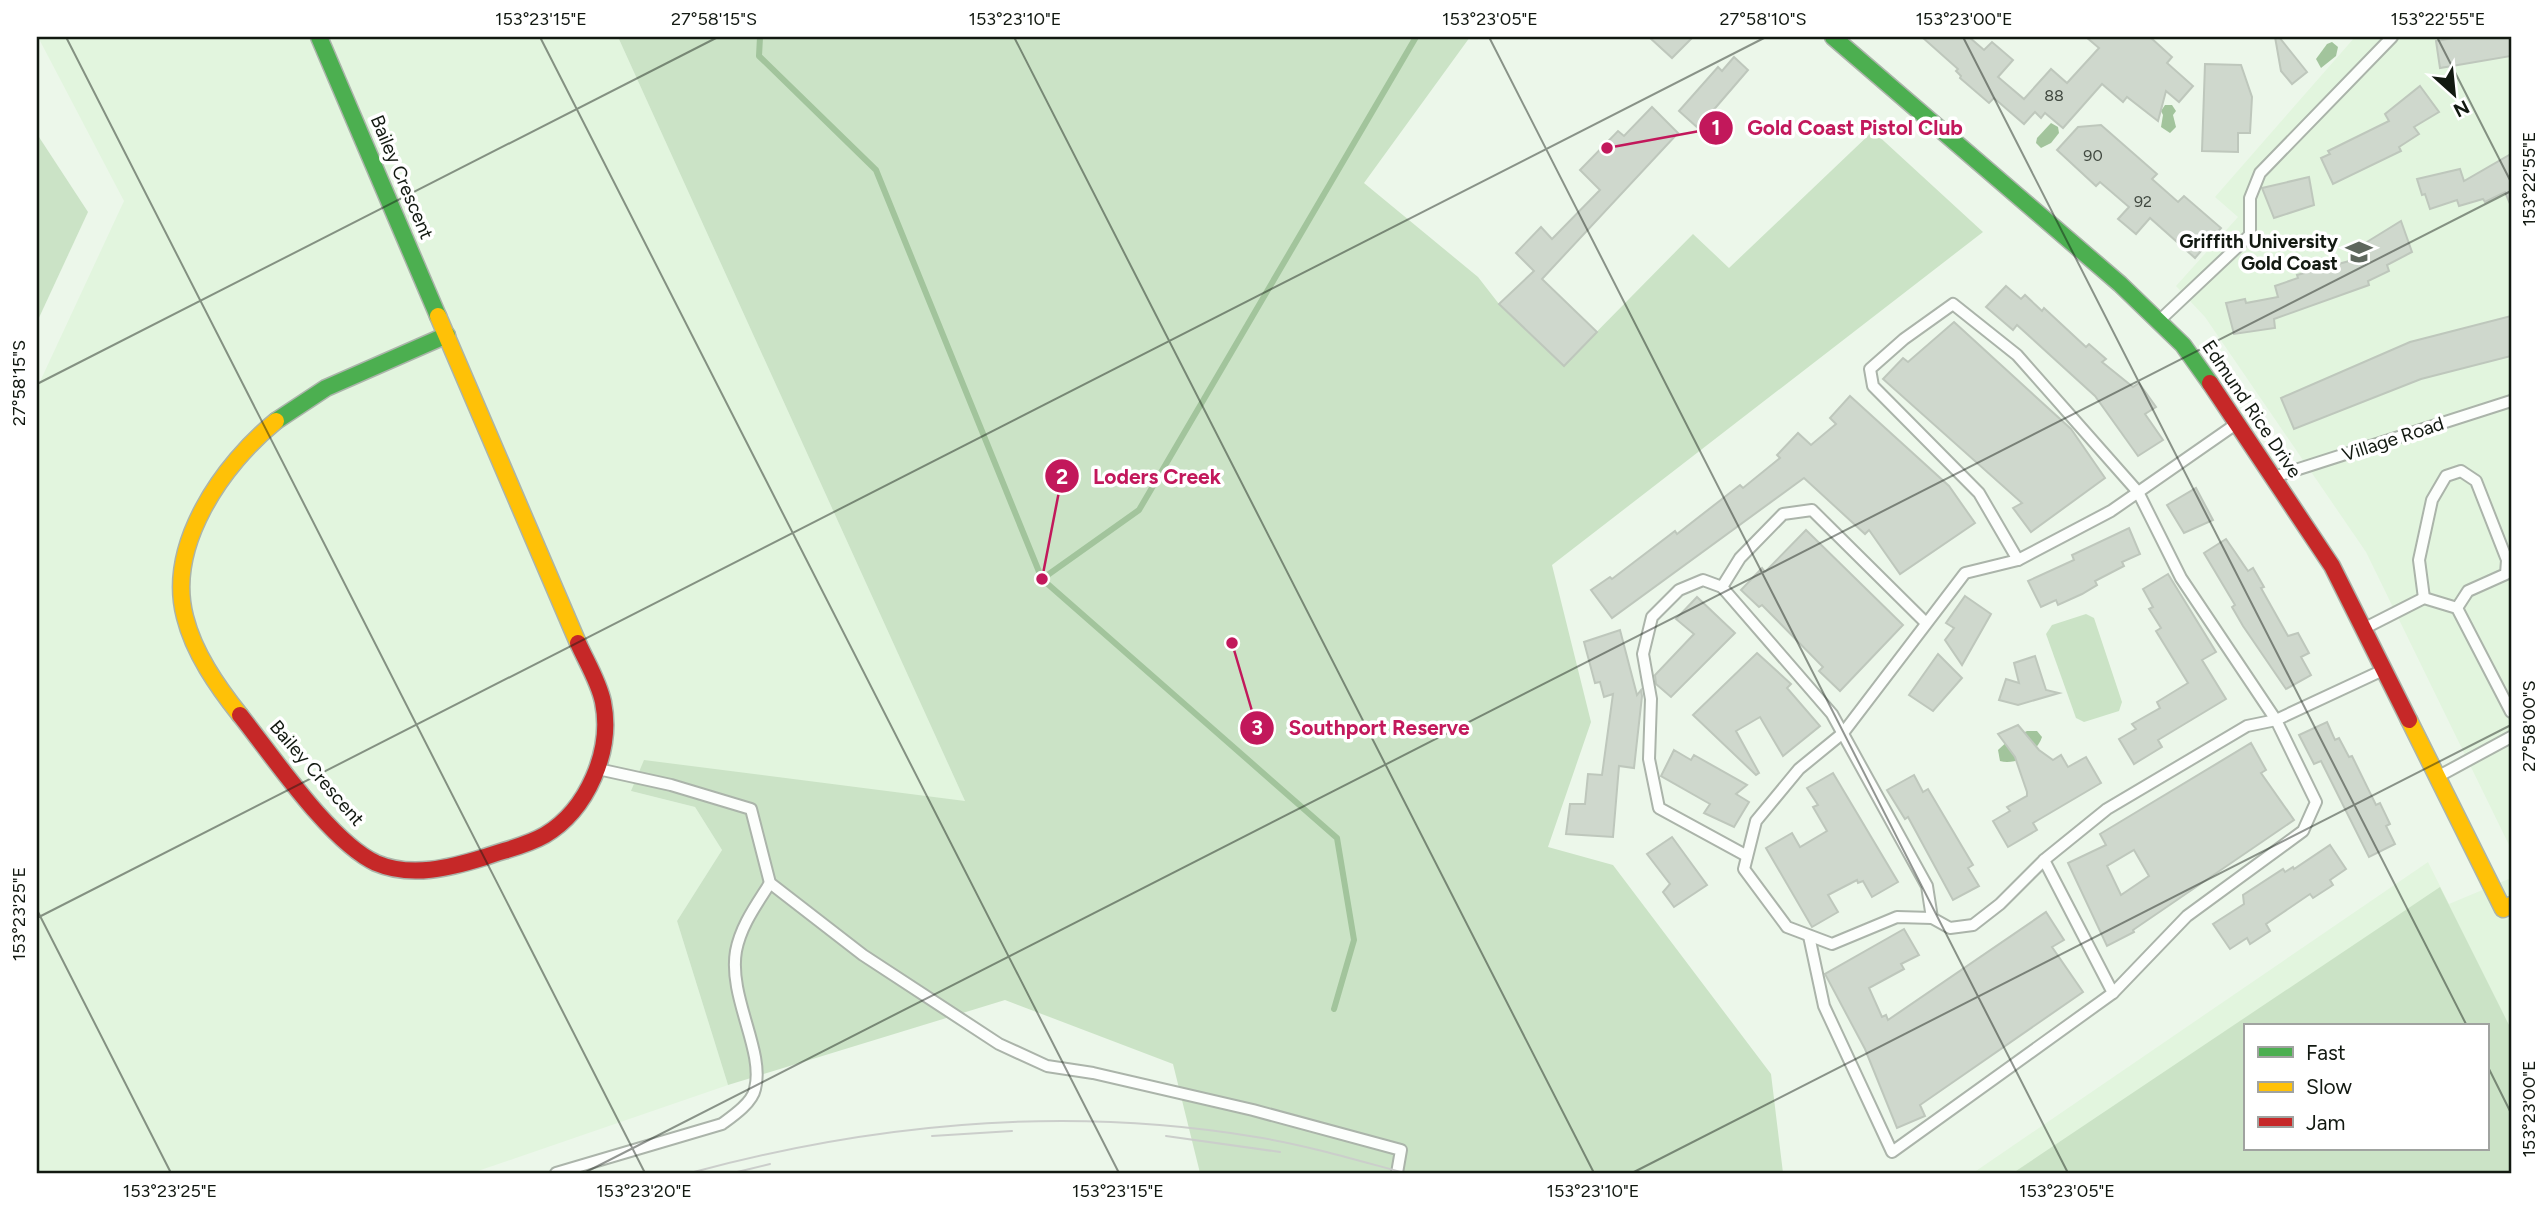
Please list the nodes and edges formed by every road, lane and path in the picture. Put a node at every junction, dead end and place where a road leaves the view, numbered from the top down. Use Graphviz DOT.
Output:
graph roads {
  1 [pos="319,37"];
  2 [pos="1833,37"];
  3 [pos="2392,37"];
  4 [pos="2159,321"];
  5 [pos="447,335"];
  6 [pos="2511,401"];
  7 [pos="2238,423"];
  8 [pos="2274,477"];
  9 [pos="2138,492"];
  10 [pos="2018,560"];
  11 [pos="1722,587"];
  12 [pos="2424,598"];
  13 [pos="2457,608"];
  14 [pos="1925,622"];
  15 [pos="2362,629"];
  16 [pos="2382,670"];
  17 [pos="2511,712"];
  18 [pos="2276,720"];
  19 [pos="1843,733"];
  20 [pos="2511,737"];
  21 [pos="598,769"];
  22 [pos="2437,777"];
  23 [pos="1747,856"];
  24 [pos="2044,860"];
  25 [pos="770,883"];
  26 [pos="2507,907"];
  27 [pos="1931,918"];
  28 [pos="1810,936"];
  29 [pos="2113,993"];
  30 [pos="556,1173"];
  31 [pos="1397,1173"];
  1 -- 5 [label="street, Bailey Crescent"];
  2 -- 4 [label="street, Edmund Rice Drive"];
  3 -- 4 [label="lane"];
  4 -- 7 [label="street, Edmund Rice Drive"];
  5 -- 21 [label="street, Bailey Crescent"];
  5 -- 21 [label="street, Bailey Crescent"];
  6 -- 8 [label="lane, Village Road"];
  7 -- 8 [label="street, Edmund Rice Drive"];
  7 -- 9 [label="lane"];
  8 -- 15 [label="street, Edmund Rice Drive"];
  9 -- 10 [label="lane"];
  9 -- 10 [label="lane"];
  9 -- 18 [label="lane"];
  10 -- 14 [label="lane"];
  11 -- 14 [label="lane"];
  11 -- 19 [label="lane"];
  11 -- 23 [label="lane"];
  12 -- 13 [label="lane"];
  12 -- 13 [label="lane"];
  12 -- 15 [label="lane"];
  13 -- 17 [label="lane"];
  14 -- 19 [label="lane"];
  15 -- 16 [label="street, Edmund Rice Drive"];
  16 -- 18 [label="lane"];
  16 -- 22 [label="street, Edmund Rice Drive"];
  18 -- 24 [label="lane"];
  18 -- 29 [label="lane"];
  19 -- 23 [label="lane"];
  19 -- 27 [label="lane"];
  20 -- 22 [label="lane"];
  21 -- 25 [label="lane"];
  22 -- 26 [label="street, Edmund Rice Drive"];
  23 -- 28 [label="lane"];
  24 -- 27 [label="lane"];
  24 -- 29 [label="lane"];
  25 -- 30 [label="lane"];
  25 -- 31 [label="lane"];
  27 -- 28 [label="lane"];
  28 -- 29 [label="lane"];
}
